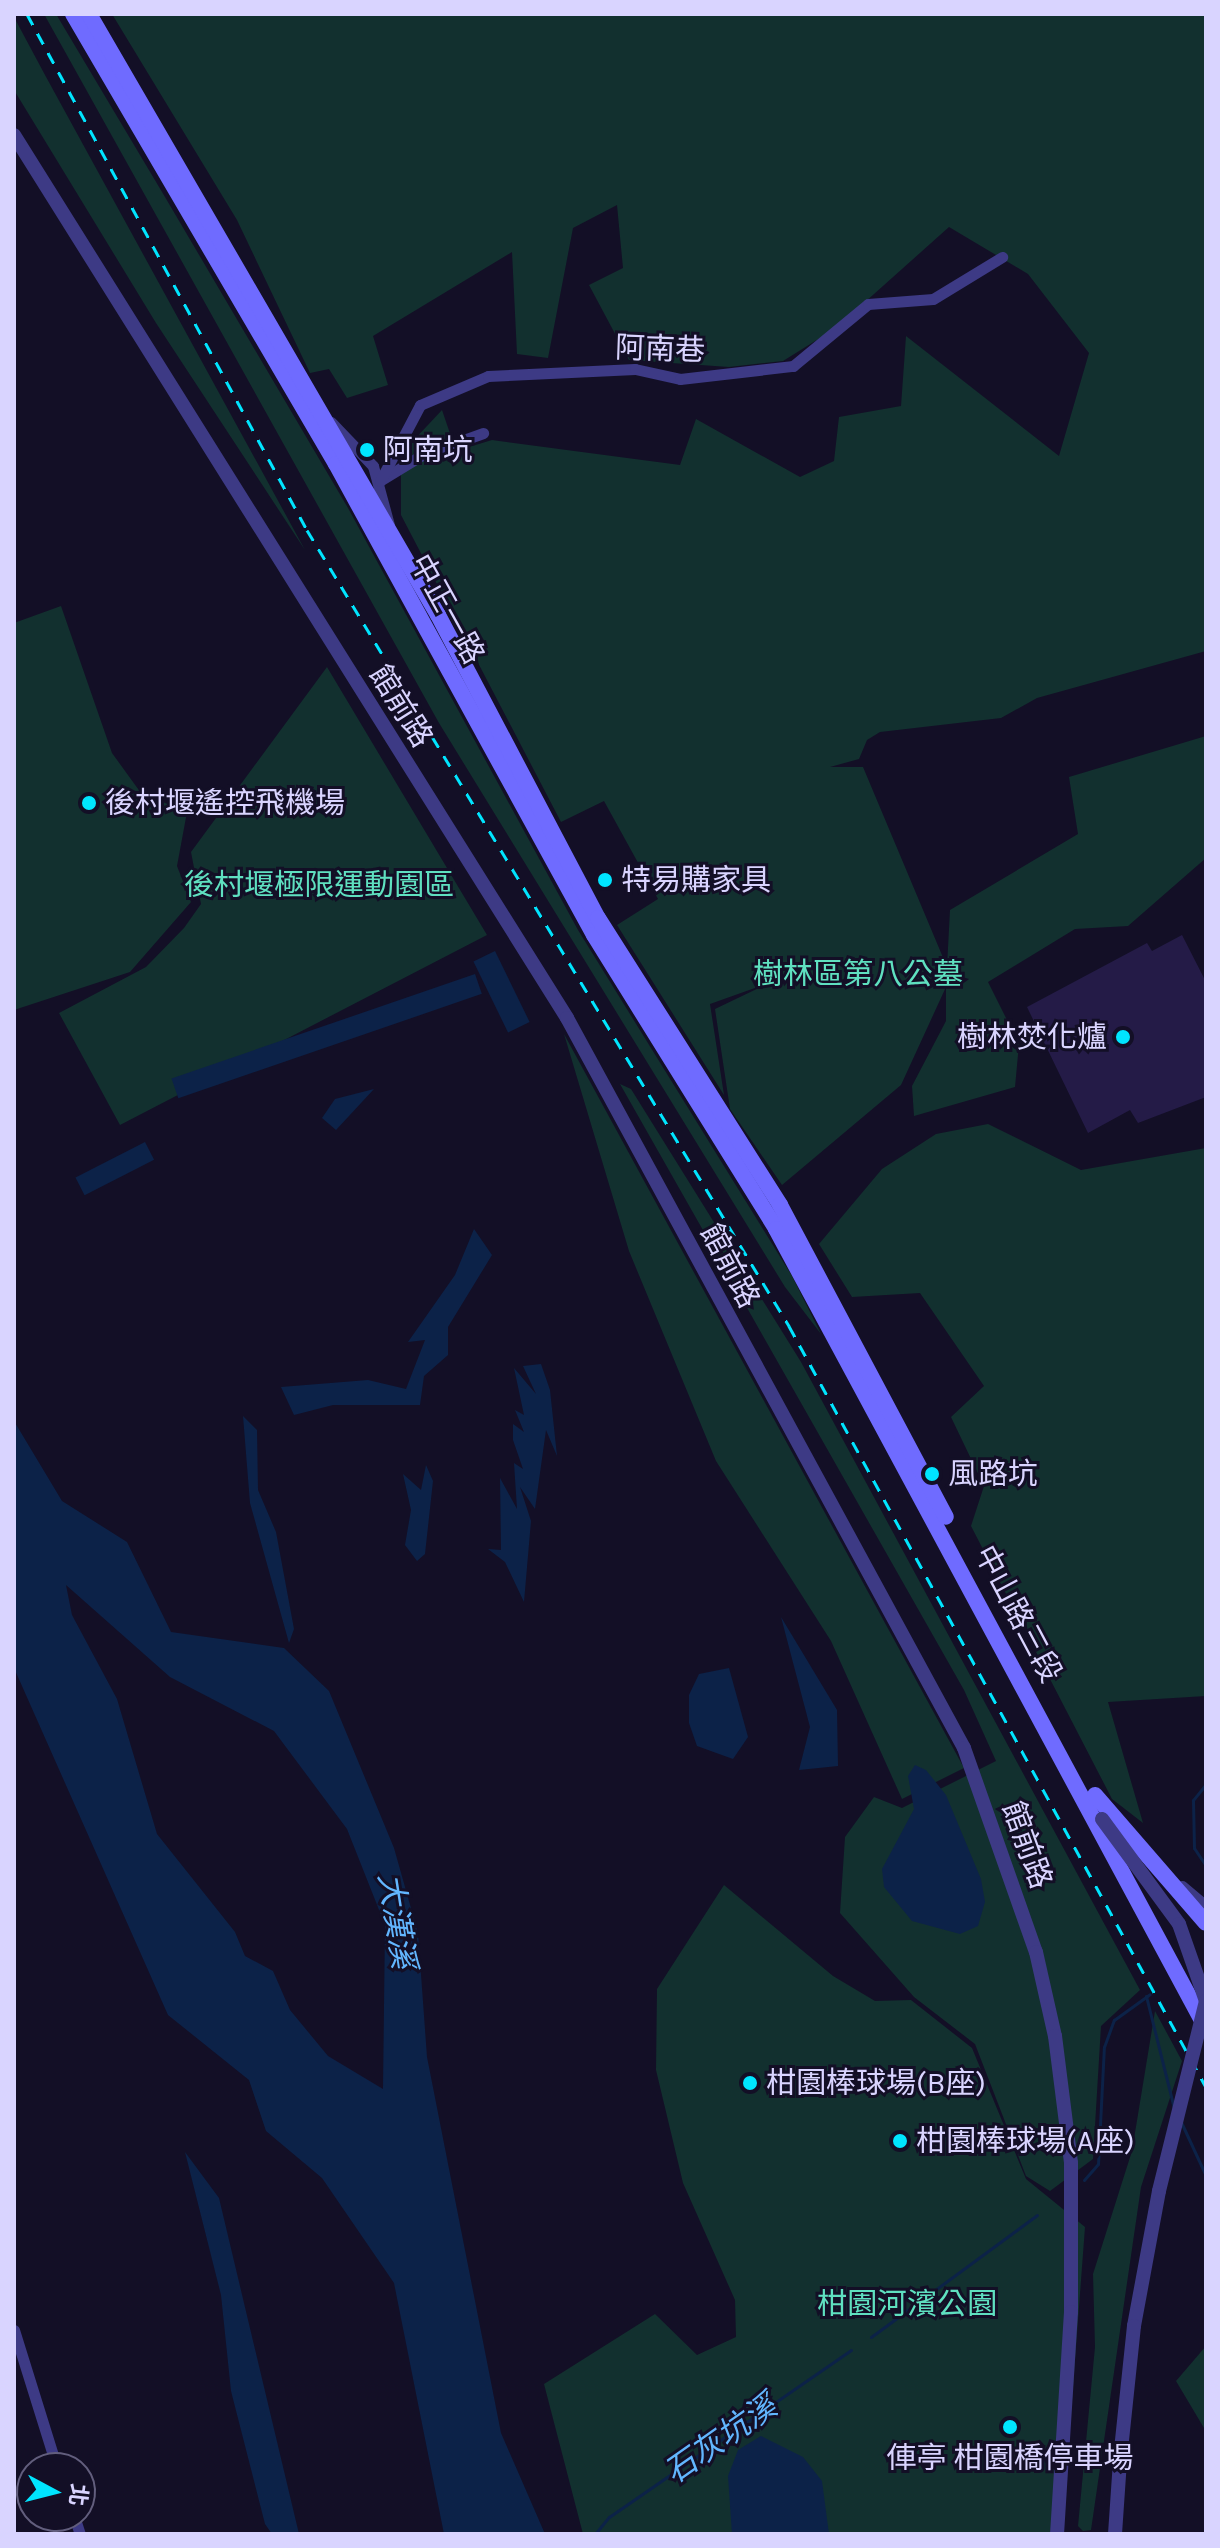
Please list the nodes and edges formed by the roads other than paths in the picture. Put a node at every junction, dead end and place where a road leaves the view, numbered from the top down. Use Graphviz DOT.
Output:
graph roads {
  1 [pos="73,14"];
  2 [pos="89,14"];
  3 [pos="14,135"];
  4 [pos="1002,257"];
  5 [pos="317,419"];
  6 [pos="483,433"];
  7 [pos="380,481"];
  8 [pos="383,536"];
  9 [pos="780,1205"];
  10 [pos="776,1229"];
  11 [pos="1100,1814"];
  12 [pos="1175,1881"];
  13 [pos="1206,1906"];
  14 [pos="1206,1923"];
  15 [pos="1206,2028"];
  16 [pos="14,2330"];
  17 [pos="52,2452"];
  18 [pos="1057,2534"];
  19 [pos="1115,2534"];
  1 -- 5 [label="main road, 中正一路"];
  2 -- 5 [label="main road, 中正一路"];
  3 -- 18 [label="street, 館前路"];
  4 -- 7 [label="street, 阿南巷"];
  5 -- 7 [label="street"];
  5 -- 8 [label="main road, 中正一路"];
  6 -- 7 [label="street"];
  7 -- 8 [label="street"];
  8 -- 9 [label="main road, 中正一路"];
  8 -- 10 [label="main road, 中正一路"];
  9 -- 11 [label="main road, 中山路三段"];
  10 -- 11 [label="main road, 中山路三段"];
  11 -- 12 [label="main road, 中山路三段"];
  11 -- 15 [label="main road, 中山路三段"];
  11 -- 19 [label="street, bridge"];
  12 -- 13 [label="street"];
  12 -- 14 [label="main road, 中山路三段"];
  16 -- 17 [label="street"];
}
